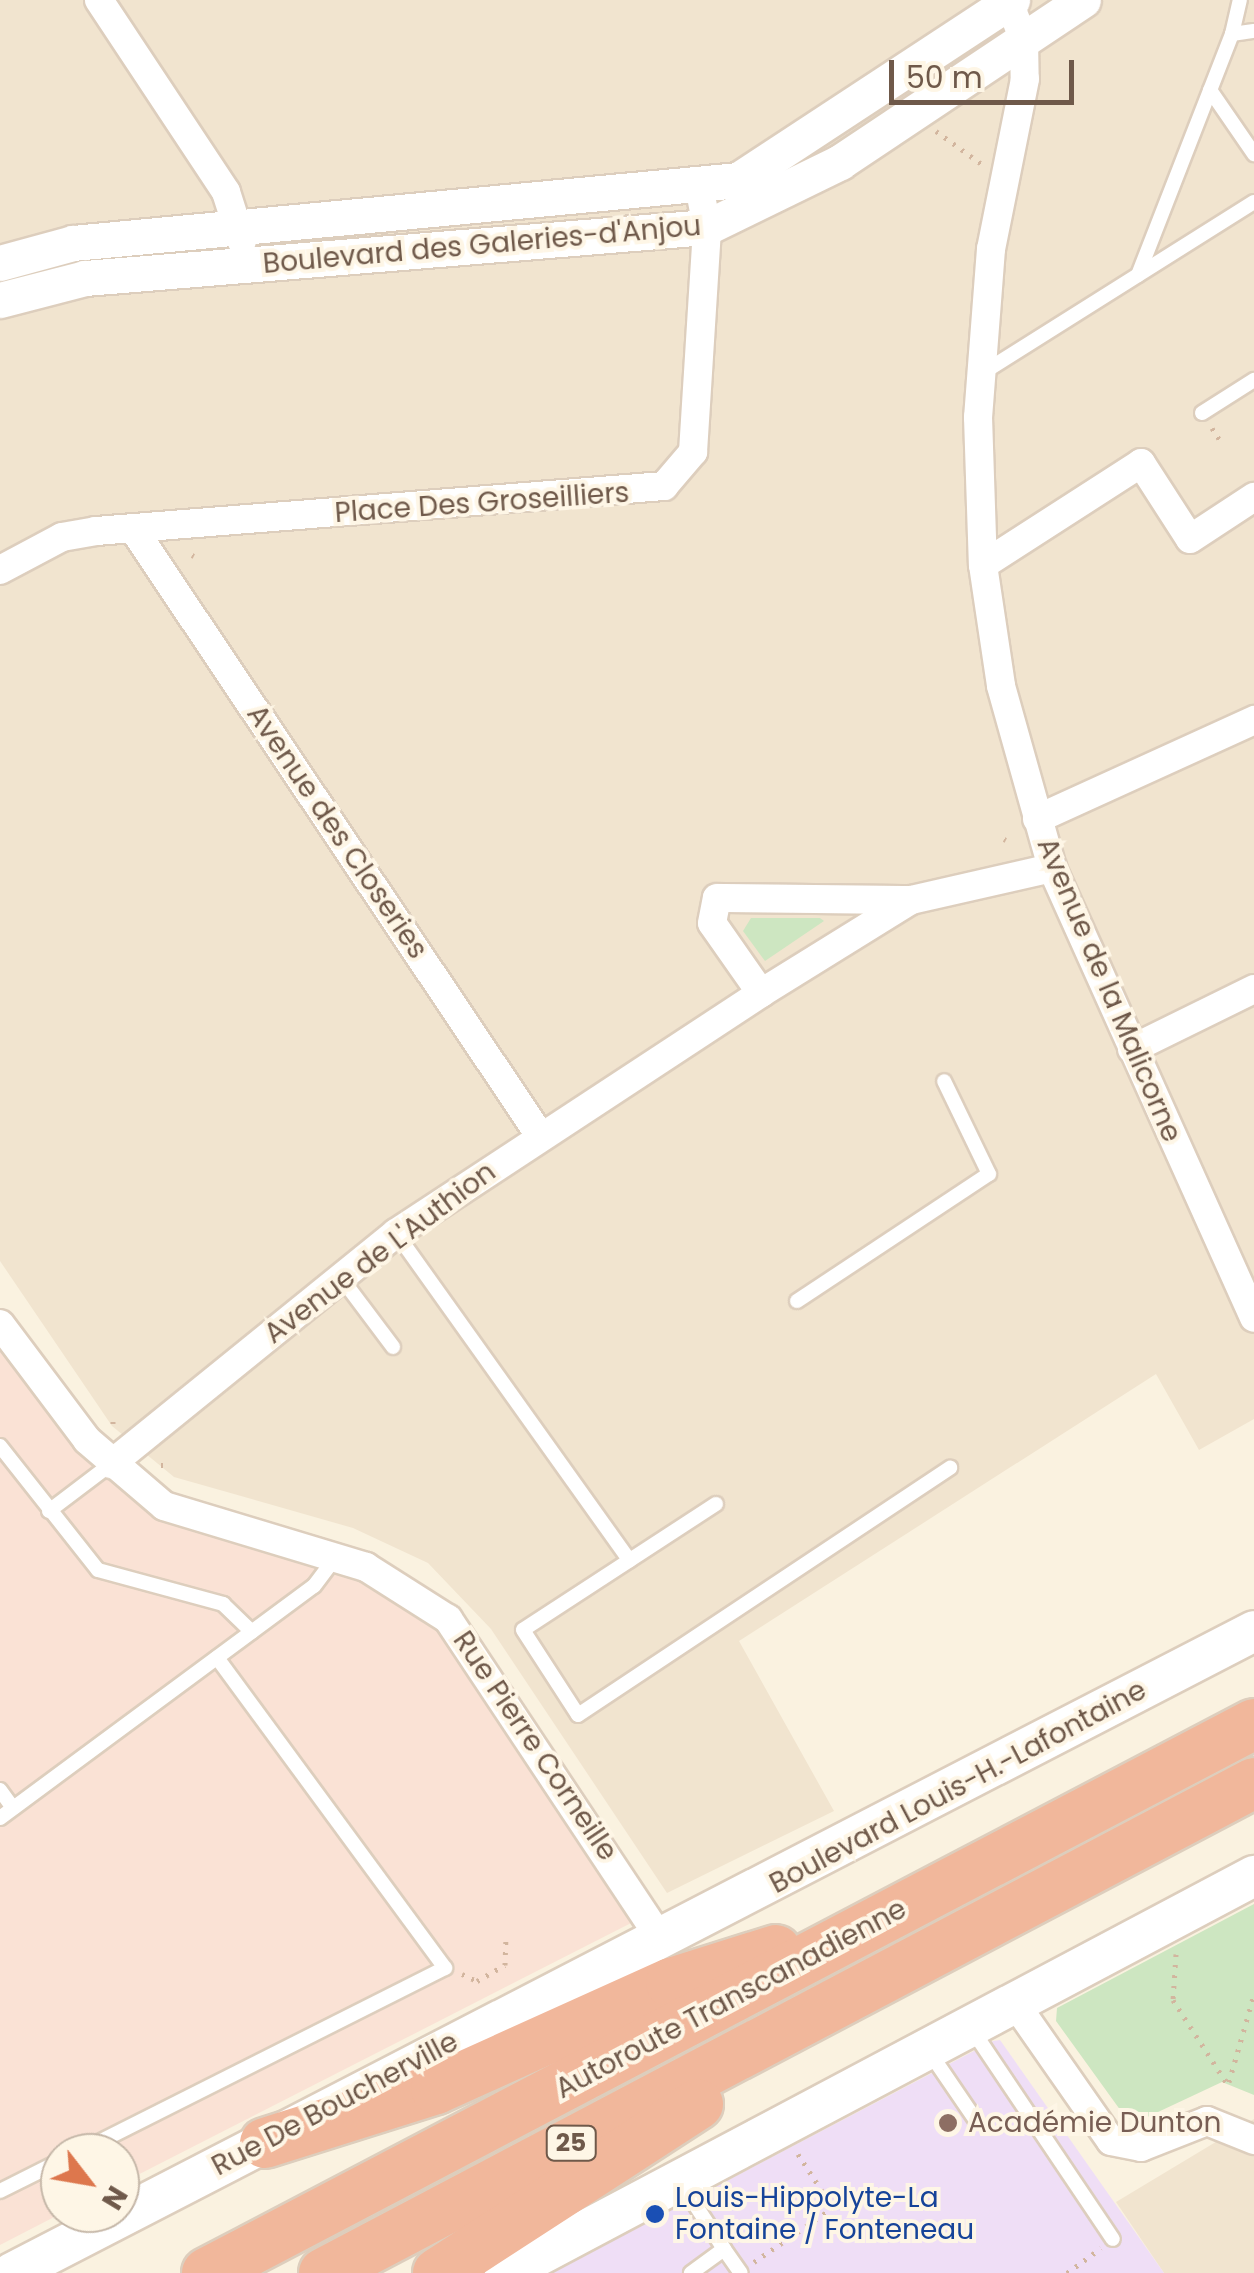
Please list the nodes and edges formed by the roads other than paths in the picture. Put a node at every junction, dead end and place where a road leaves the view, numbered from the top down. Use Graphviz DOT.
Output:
graph roads {
  1 [pos="99,0"];
  2 [pos="1010,0"];
  3 [pos="1083,0"];
  4 [pos="1240,0"];
  5 [pos="1254,31"];
  6 [pos="1232,34"];
  7 [pos="1024,40"];
  8 [pos="1210,90"];
  9 [pos="1254,154"];
  10 [pos="700,190"];
  11 [pos="1254,202"];
  12 [pos="707,227"];
  13 [pos="241,229"];
  14 [pos="0,263"];
  15 [pos="245,265"];
  16 [pos="1138,276"];
  17 [pos="0,300"];
  18 [pos="980,376"];
  19 [pos="1254,380"];
  20 [pos="1202,414"];
  21 [pos="1254,497"];
  22 [pos="134,530"];
  23 [pos="982,565"];
  24 [pos="0,570"];
  25 [pos="1254,720"];
  26 [pos="1037,818"];
  27 [pos="1052,868"];
  28 [pos="911,900"];
  29 [pos="1254,989"];
  30 [pos="761,993"];
  31 [pos="1132,1049"];
  32 [pos="944,1082"];
  33 [pos="539,1134"];
  34 [pos="396,1233"];
  35 [pos="1244,1266"];
  36 [pos="342,1279"];
  37 [pos="797,1300"];
  38 [pos="1254,1318"];
  39 [pos="0,1324"];
  40 [pos="393,1348"];
  41 [pos="0,1446"];
  42 [pos="111,1464"];
  43 [pos="950,1468"];
  44 [pos="716,1504"];
  45 [pos="49,1511"];
  46 [pos="335,1558"];
  47 [pos="629,1560"];
  48 [pos="252,1632"];
  49 [pos="1254,1632"];
  50 [pos="217,1658"];
  51 [pos="1254,1724"];
  52 [pos="1254,1784"];
  53 [pos="0,1790"];
  54 [pos="13,1808"];
  55 [pos="0,1818"];
  56 [pos="1254,1876"];
  57 [pos="896,1912"];
  58 [pos="661,1940"];
  59 [pos="1014,2002"];
  60 [pos="818,2014"];
  61 [pos="969,2024"];
  62 [pos="926,2046"];
  63 [pos="975,2119"];
  64 [pos="117,2133"];
  65 [pos="1254,2140"];
  66 [pos="264,2143"];
  67 [pos="40,2172"];
  68 [pos="677,2177"];
  69 [pos="0,2191"];
  70 [pos="1106,2243"];
  71 [pos="724,2249"];
  72 [pos="12,2273"];
  73 [pos="207,2273"];
  74 [pos="324,2273"];
  75 [pos="438,2273"];
  76 [pos="505,2273"];
  77 [pos="691,2273"];
  78 [pos="741,2273"];
  1 -- 13 [label="street"];
  2 -- 7 [label="street, Avenue de la Malicorne"];
  2 -- 10 [label="street, Boulevard des Galeries-d'Anjou"];
  3 -- 7 [label="street, Boulevard des Galeries-d'Anjou"];
  4 -- 6 [label="lane"];
  5 -- 6 [label="lane"];
  6 -- 8 [label="lane"];
  7 -- 12 [label="street, Boulevard des Galeries-d'Anjou"];
  7 -- 18 [label="street, Avenue de la Malicorne"];
  8 -- 9 [label="lane"];
  8 -- 16 [label="lane"];
  10 -- 12 [label="street, Place Des Groseilliers"];
  10 -- 13 [label="street, Boulevard des Galeries-d'Anjou"];
  11 -- 16 [label="lane"];
  12 -- 15 [label="street, Boulevard des Galeries-d'Anjou"];
  12 -- 22 [label="street, Place Des Groseilliers"];
  13 -- 14 [label="street, Boulevard des Galeries-d'Anjou"];
  13 -- 15 [label="street"];
  15 -- 17 [label="street, Boulevard des Galeries-d'Anjou"];
  16 -- 18 [label="lane"];
  18 -- 23 [label="street, Avenue de la Malicorne"];
  19 -- 20 [label="lane"];
  21 -- 23 [label="street"];
  22 -- 24 [label="street, Place Des Groseilliers"];
  22 -- 33 [label="street, Avenue des Closeries"];
  23 -- 26 [label="street, Avenue de la Malicorne"];
  25 -- 26 [label="street"];
  26 -- 27 [label="street, Avenue de la Malicorne"];
  27 -- 28 [label="street, Avenue de L'Authion"];
  27 -- 31 [label="street, Avenue de la Malicorne"];
  28 -- 30 [label="street, Avenue de L'Authion"];
  28 -- 30 [label="street, Avenue de L'Authion"];
  29 -- 31 [label="street"];
  30 -- 33 [label="street, Avenue de L'Authion"];
  31 -- 35 [label="street, Avenue de la Malicorne"];
  32 -- 37 [label="lane"];
  33 -- 34 [label="street, Avenue de L'Authion"];
  34 -- 36 [label="street, Avenue de L'Authion"];
  34 -- 47 [label="lane"];
  35 -- 38 [label="street, Avenue de la Malicorne"];
  36 -- 40 [label="lane"];
  36 -- 42 [label="street, Avenue de L'Authion"];
  39 -- 42 [label="street, Rue Pierre Corneille"];
  41 -- 45 [label="lane"];
  42 -- 45 [label="lane"];
  42 -- 46 [label="street, Rue Pierre Corneille"];
  43 -- 47 [label="lane"];
  44 -- 47 [label="lane"];
  45 -- 48 [label="lane"];
  46 -- 48 [label="lane"];
  46 -- 58 [label="street, Rue Pierre Corneille"];
  48 -- 50 [label="lane"];
  49 -- 58 [label="main road, Boulevard Louis-H.-Lafontaine"];
  50 -- 54 [label="lane"];
  50 -- 64 [label="lane"];
  51 -- 57 [label="highway, Autoroute Transcanadienne / 25"];
  52 -- 60 [label="highway, Autoroute Transcanadienne / 25"];
  53 -- 54 [label="lane"];
  54 -- 55 [label="lane"];
  56 -- 59 [label="main road"];
  57 -- 66 [label="highway"];
  57 -- 73 [label="highway, Autoroute Transcanadienne / 25"];
  58 -- 66 [label="main road, Rue De Boucherville"];
  59 -- 61 [label="main road"];
  59 -- 65 [label="street"];
  60 -- 74 [label="highway, Autoroute Transcanadienne / 25"];
  60 -- 75 [label="highway"];
  61 -- 62 [label="main road"];
  61 -- 70 [label="lane"];
  62 -- 63 [label="lane"];
  62 -- 68 [label="main road"];
  66 -- 72 [label="main road, Rue De Boucherville"];
  67 -- 69 [label="lane"];
  68 -- 71 [label="lane"];
  68 -- 76 [label="main road"];
  71 -- 77 [label="lane"];
  71 -- 78 [label="lane"];
}
